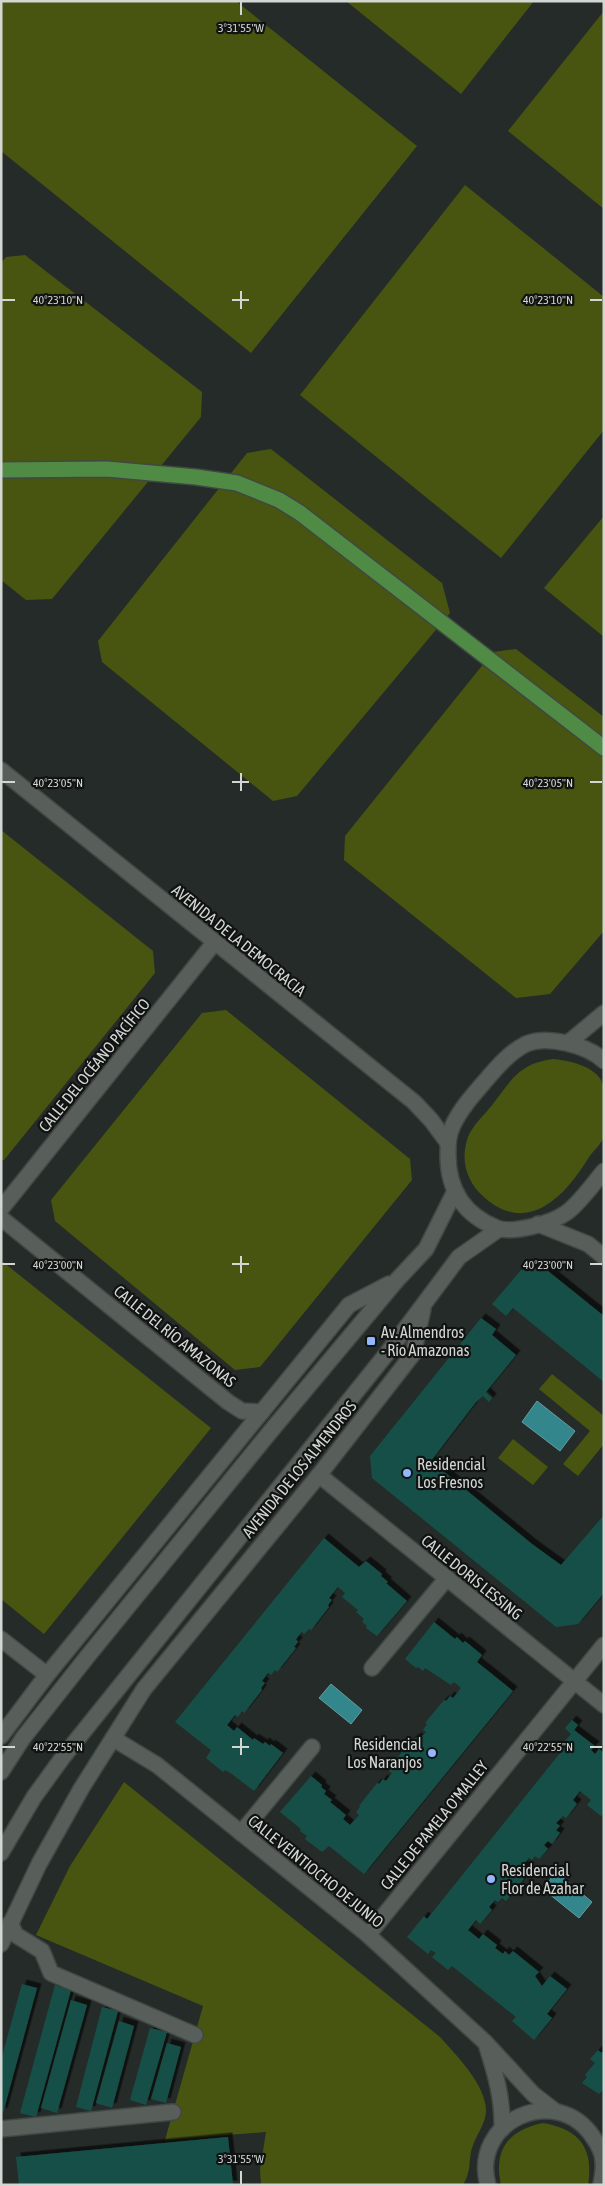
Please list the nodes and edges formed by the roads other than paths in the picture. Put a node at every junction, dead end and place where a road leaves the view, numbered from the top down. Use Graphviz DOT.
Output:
graph roads {
  1 [pos="1,470"];
  2 [pos="604,748"];
  3 [pos="1,770"];
  4 [pos="214,943"];
  5 [pos="604,1013"];
  6 [pos="568,1043"];
  7 [pos="604,1061"];
  8 [pos="448,1143"];
  9 [pos="604,1171"];
  10 [pos="454,1193"];
  11 [pos="1,1209"];
  12 [pos="1,1218"];
  13 [pos="538,1224"];
  14 [pos="499,1229"];
  15 [pos="604,1257"];
  16 [pos="397,1280"];
  17 [pos="424,1304"];
  18 [pos="262,1412"];
  19 [pos="319,1475"];
  20 [pos="159,1569"];
  21 [pos="447,1578"];
  22 [pos="122,1583"];
  23 [pos="183,1608"];
  24 [pos="1,1639"];
  25 [pos="180,1645"];
  26 [pos="604,1645"];
  27 [pos="372,1668"];
  28 [pos="47,1675"];
  29 [pos="574,1681"];
  30 [pos="604,1705"];
  31 [pos="1,1736"];
  32 [pos="114,1739"];
  33 [pos="312,1747"];
  34 [pos="1,1772"];
  35 [pos="241,1833"];
  36 [pos="1,1853"];
  37 [pos="10,1923"];
  38 [pos="368,1935"];
  39 [pos="1,1944"];
  40 [pos="195,2035"];
  41 [pos="486,2043"];
  42 [pos="555,2111"];
  43 [pos="173,2112"];
  44 [pos="1,2129"];
  45 [pos="502,2129"];
  46 [pos="604,2162"];
  47 [pos="486,2183"];
  48 [pos="601,2185"];
  1 -- 2 [label="main road"];
  3 -- 4 [label="street, AVENIDA DE LA DEMOCRACIA"];
  4 -- 8 [label="street, AVENIDA DE LA DEMOCRACIA"];
  4 -- 11 [label="street, CALLE DEL OCÉANO PACÍFICO"];
  5 -- 6 [label="street"];
  6 -- 7 [label="street"];
  6 -- 8 [label="street"];
  8 -- 10 [label="street"];
  9 -- 13 [label="street"];
  10 -- 14 [label="street"];
  10 -- 16 [label="street"];
  12 -- 18 [label="street, CALLE DEL RÍO AMAZONAS"];
  13 -- 14 [label="street"];
  13 -- 15 [label="street"];
  14 -- 17 [label="street, AVENIDA DE LOS ALMENDROS"];
  16 -- 18 [label="street"];
  16 -- 20 [label="street"];
  17 -- 19 [label="street, AVENIDA DE LOS ALMENDROS"];
  17 -- 23 [label="street, AVENIDA DE LOS ALMENDROS"];
  18 -- 22 [label="street"];
  19 -- 21 [label="street, CALLE DORIS LESSING"];
  19 -- 25 [label="street, AVENIDA DE LOS ALMENDROS"];
  20 -- 22 [label="street"];
  20 -- 34 [label="street"];
  21 -- 27 [label="street"];
  21 -- 29 [label="street, CALLE DORIS LESSING"];
  22 -- 28 [label="street"];
  23 -- 25 [label="street"];
  23 -- 36 [label="street, AVENIDA DE LOS ALMENDROS"];
  24 -- 28 [label="street"];
  25 -- 32 [label="street, AVENIDA DE LOS ALMENDROS"];
  26 -- 29 [label="street, CALLE DE PAMELA O'MALLEY"];
  28 -- 31 [label="street"];
  29 -- 30 [label="street, CALLE DORIS LESSING"];
  29 -- 38 [label="street, CALLE DE PAMELA O'MALLEY"];
  32 -- 35 [label="street, CALLE VEINTIOCHO DE JUNIO"];
  32 -- 37 [label="street, AVENIDA DE LOS ALMENDROS"];
  33 -- 35 [label="street"];
  35 -- 38 [label="street, CALLE VEINTIOCHO DE JUNIO"];
  37 -- 39 [label="street, AVENIDA DE LOS ALMENDROS"];
  37 -- 40 [label="street"];
  38 -- 41 [label="street, CALLE VEINTIOCHO DE JUNIO"];
  41 -- 42 [label="street, CALLE VEINTIOCHO DE JUNIO"];
  41 -- 45 [label="street"];
  42 -- 45 [label="street"];
  42 -- 46 [label="street"];
  43 -- 44 [label="street"];
  45 -- 47 [label="street"];
  46 -- 48 [label="street"];
}
